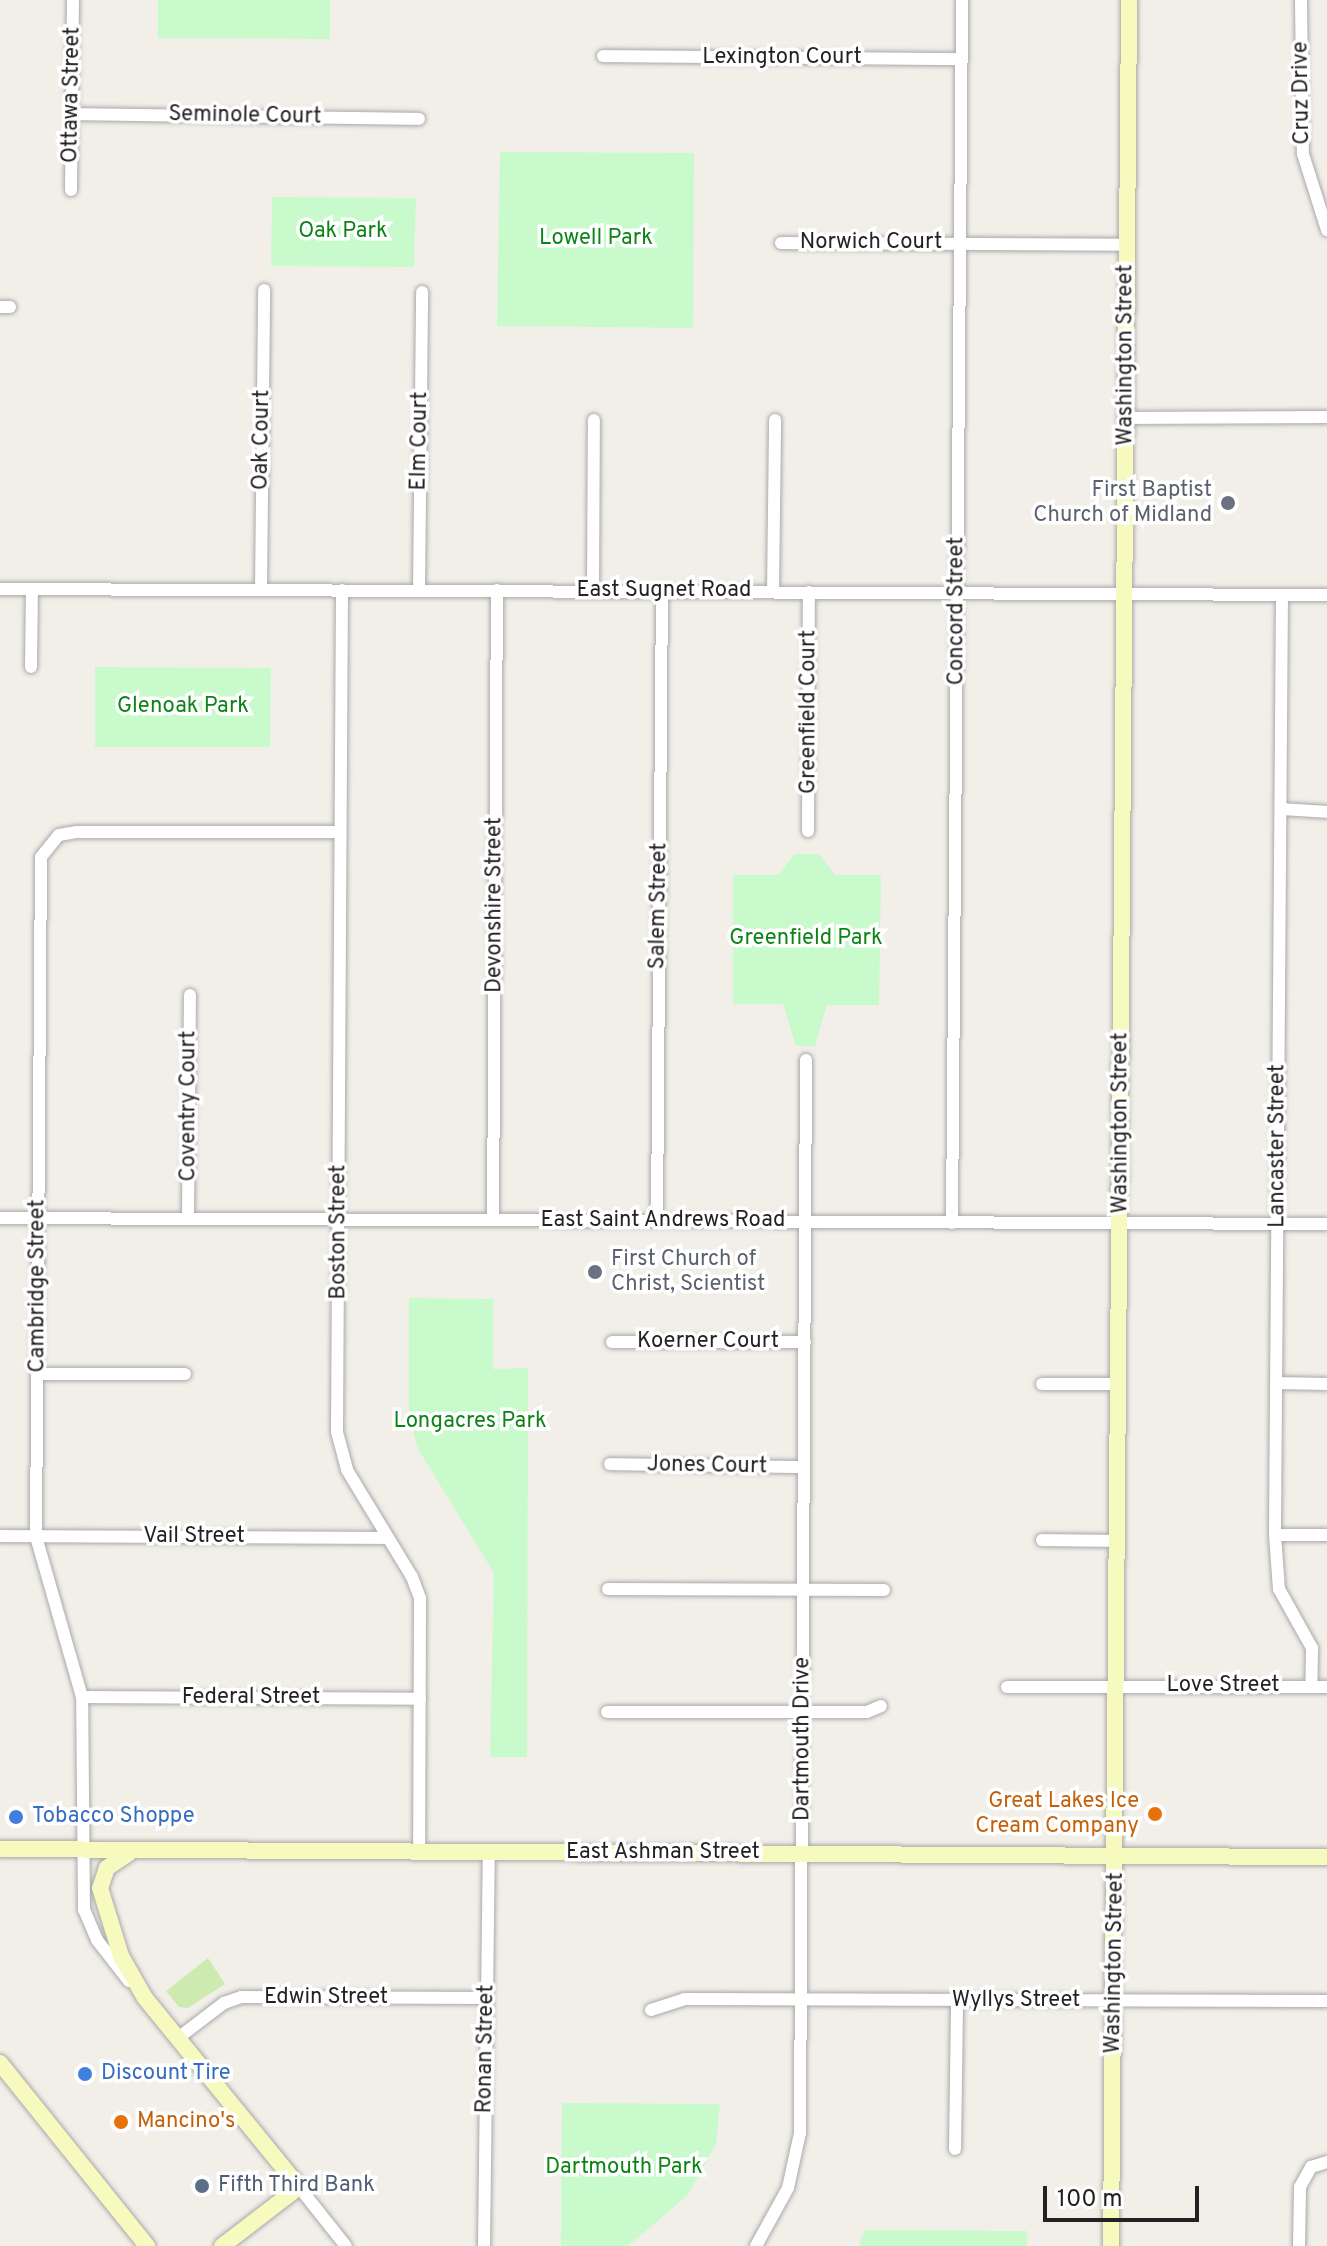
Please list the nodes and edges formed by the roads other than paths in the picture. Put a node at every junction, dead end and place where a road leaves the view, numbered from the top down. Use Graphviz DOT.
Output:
graph roads {
  1 [pos="73,0"];
  2 [pos="962,0"];
  3 [pos="1129,0"];
  4 [pos="1301,0"];
  5 [pos="603,56"];
  6 [pos="961,59"];
  7 [pos="72,114"];
  8 [pos="419,119"];
  9 [pos="71,190"];
  10 [pos="1327,230"];
  11 [pos="781,243"];
  12 [pos="961,244"];
  13 [pos="1127,245"];
  14 [pos="264,290"];
  15 [pos="422,292"];
  16 [pos="1327,417"];
  17 [pos="1125,418"];
  18 [pos="594,420"];
  19 [pos="775,420"];
  20 [pos="0,589"];
  21 [pos="32,589"];
  22 [pos="261,590"];
  23 [pos="342,590"];
  24 [pos="419,590"];
  25 [pos="497,590"];
  26 [pos="593,591"];
  27 [pos="662,591"];
  28 [pos="773,592"];
  29 [pos="809,592"];
  30 [pos="957,593"];
  31 [pos="1125,593"];
  32 [pos="1282,595"];
  33 [pos="1327,595"];
  34 [pos="31,667"];
  35 [pos="1281,809"];
  36 [pos="1327,812"];
  37 [pos="808,831"];
  38 [pos="339,832"];
  39 [pos="190,995"];
  40 [pos="806,1060"];
  41 [pos="0,1218"];
  42 [pos="39,1218"];
  43 [pos="188,1218"];
  44 [pos="339,1219"];
  45 [pos="493,1220"];
  46 [pos="657,1221"];
  47 [pos="806,1222"];
  48 [pos="952,1223"];
  49 [pos="1120,1223"];
  50 [pos="1277,1224"];
  51 [pos="1327,1224"];
  52 [pos="612,1342"];
  53 [pos="805,1342"];
  54 [pos="38,1374"];
  55 [pos="185,1374"];
  56 [pos="1276,1383"];
  57 [pos="1042,1384"];
  58 [pos="1119,1384"];
  59 [pos="1327,1384"];
  60 [pos="610,1464"];
  61 [pos="804,1467"];
  62 [pos="1275,1535"];
  63 [pos="1327,1535"];
  64 [pos="0,1536"];
  65 [pos="36,1537"];
  66 [pos="388,1538"];
  67 [pos="1042,1540"];
  68 [pos="1119,1541"];
  69 [pos="608,1589"];
  70 [pos="804,1590"];
  71 [pos="884,1590"];
  72 [pos="1118,1686"];
  73 [pos="1007,1687"];
  74 [pos="1311,1687"];
  75 [pos="1327,1687"];
  76 [pos="82,1697"];
  77 [pos="420,1699"];
  78 [pos="881,1706"];
  79 [pos="607,1712"];
  80 [pos="802,1713"];
  81 [pos="0,1849"];
  82 [pos="81,1850"];
  83 [pos="134,1851"];
  84 [pos="419,1852"];
  85 [pos="489,1852"];
  86 [pos="802,1853"];
  87 [pos="1117,1855"];
  88 [pos="1327,1857"];
  89 [pos="145,1998"];
  90 [pos="487,1998"];
  91 [pos="801,2000"];
  92 [pos="957,2001"];
  93 [pos="1114,2001"];
  94 [pos="1327,2001"];
  95 [pos="651,2010"];
  96 [pos="178,2038"];
  97 [pos="0,2063"];
  98 [pos="955,2149"];
  99 [pos="1327,2162"];
  100 [pos="299,2187"];
  101 [pos="147,2246"];
  102 [pos="222,2246"];
  103 [pos="346,2246"];
  104 [pos="484,2246"];
  105 [pos="756,2246"];
  106 [pos="1111,2246"];
  107 [pos="1299,2246"];
  1 -- 7 [label="street, Ottawa Street"];
  2 -- 6 [label="street, Concord Street"];
  3 -- 13 [label="street, Washington Street"];
  4 -- 10 [label="street, Cruz Drive"];
  5 -- 6 [label="street, Lexington Court"];
  6 -- 12 [label="street, Concord Street"];
  7 -- 8 [label="street, Seminole Court"];
  7 -- 9 [label="street, Ottawa Street"];
  11 -- 12 [label="street, Norwich Court"];
  12 -- 13 [label="street, Norwich Court"];
  12 -- 30 [label="street, Concord Street"];
  13 -- 17 [label="street, Washington Street"];
  14 -- 22 [label="street, Oak Court"];
  15 -- 24 [label="street, Elm Court"];
  16 -- 17 [label="street"];
  17 -- 31 [label="street, Washington Street"];
  18 -- 26 [label="street"];
  19 -- 28 [label="street"];
  20 -- 21 [label="street, East Sugnet Road"];
  21 -- 22 [label="street, East Sugnet Road"];
  21 -- 34 [label="street"];
  22 -- 23 [label="street, East Sugnet Road"];
  23 -- 24 [label="street, East Sugnet Road"];
  23 -- 38 [label="street, Boston Street"];
  24 -- 25 [label="street, East Sugnet Road"];
  25 -- 26 [label="street, East Sugnet Road"];
  25 -- 45 [label="street, Devonshire Street"];
  26 -- 27 [label="street, East Sugnet Road"];
  27 -- 28 [label="street, East Sugnet Road"];
  27 -- 46 [label="street, Salem Street"];
  28 -- 29 [label="street, East Sugnet Road"];
  29 -- 30 [label="street, East Sugnet Road"];
  29 -- 37 [label="street, Greenfield Court"];
  30 -- 31 [label="street, East Sugnet Road"];
  30 -- 48 [label="street, Concord Street"];
  31 -- 32 [label="street, East Sugnet Road"];
  31 -- 49 [label="street, Washington Street"];
  32 -- 33 [label="street, East Sugnet Road"];
  32 -- 35 [label="street, Lancaster Street"];
  35 -- 36 [label="street"];
  35 -- 50 [label="street, Lancaster Street"];
  38 -- 42 [label="street, Cambridge Street"];
  38 -- 44 [label="street, Boston Street"];
  39 -- 43 [label="street, Coventry Court"];
  40 -- 47 [label="street, Dartmouth Drive"];
  41 -- 42 [label="street, East Saint Andrews Road"];
  42 -- 43 [label="street, East Saint Andrews Road"];
  42 -- 54 [label="street, Cambridge Street"];
  43 -- 44 [label="street, East Saint Andrews Road"];
  44 -- 45 [label="street, East Saint Andrews Road"];
  44 -- 66 [label="street, Boston Street"];
  45 -- 46 [label="street, East Saint Andrews Road"];
  46 -- 47 [label="street, East Saint Andrews Road"];
  47 -- 48 [label="street, East Saint Andrews Road"];
  47 -- 53 [label="street, Dartmouth Drive"];
  48 -- 49 [label="street, East Saint Andrews Road"];
  49 -- 50 [label="street, East Saint Andrews Road"];
  49 -- 58 [label="street, Washington Street"];
  50 -- 51 [label="street, East Saint Andrews Road"];
  50 -- 56 [label="street, Lancaster Street"];
  52 -- 53 [label="street, Koerner Court"];
  53 -- 61 [label="street, Dartmouth Drive"];
  54 -- 55 [label="street"];
  54 -- 65 [label="street, Cambridge Street"];
  56 -- 59 [label="street"];
  56 -- 62 [label="street, Lancaster Street"];
  57 -- 58 [label="street"];
  58 -- 68 [label="street, Washington Street"];
  60 -- 61 [label="street, Jones Court"];
  61 -- 70 [label="street, Dartmouth Drive"];
  62 -- 63 [label="street"];
  62 -- 74 [label="street, Lancaster Street"];
  64 -- 65 [label="street, Vail Street"];
  65 -- 66 [label="street, Vail Street"];
  65 -- 76 [label="street, Cambridge Street"];
  66 -- 77 [label="street, Boston Street"];
  67 -- 68 [label="street"];
  68 -- 72 [label="street, Washington Street"];
  69 -- 70 [label="street"];
  70 -- 71 [label="street"];
  70 -- 80 [label="street, Dartmouth Drive"];
  72 -- 73 [label="street, Love Street"];
  72 -- 74 [label="street, Love Street"];
  72 -- 87 [label="street, Washington Street"];
  74 -- 75 [label="street, Love Street"];
  76 -- 77 [label="street, Federal Street"];
  76 -- 82 [label="street, Cambridge Street"];
  77 -- 84 [label="street, Boston Street"];
  78 -- 80 [label="street"];
  79 -- 80 [label="street"];
  80 -- 86 [label="street, Dartmouth Drive"];
  81 -- 82 [label="street, East Ashman Street"];
  82 -- 83 [label="street, East Ashman Street"];
  82 -- 89 [label="street, Cambridge Street"];
  83 -- 84 [label="street, East Ashman Street"];
  83 -- 89 [label="street, Cambridge Street"];
  84 -- 85 [label="street, East Ashman Street"];
  85 -- 86 [label="street, East Ashman Street"];
  85 -- 90 [label="street, Ronan Street"];
  86 -- 87 [label="street, East Ashman Street"];
  86 -- 91 [label="street, Dartmouth Drive"];
  87 -- 88 [label="street, East Ashman Street"];
  87 -- 93 [label="street, Washington Street"];
  89 -- 96 [label="street, Cambridge Street"];
  90 -- 96 [label="street, Edwin Street"];
  90 -- 104 [label="street, Ronan Street"];
  91 -- 92 [label="street, Wyllys Street"];
  91 -- 95 [label="street, Wyllys Street"];
  91 -- 105 [label="street, Dartmouth Drive"];
  92 -- 93 [label="street, Wyllys Street"];
  92 -- 98 [label="street"];
  93 -- 94 [label="street, Wyllys Street"];
  93 -- 106 [label="street, Washington Street"];
  96 -- 100 [label="street, Cambridge Street"];
  97 -- 101 [label="street"];
  99 -- 107 [label="street"];
  100 -- 102 [label="street"];
  100 -- 103 [label="street, Cambridge Street"];
}
